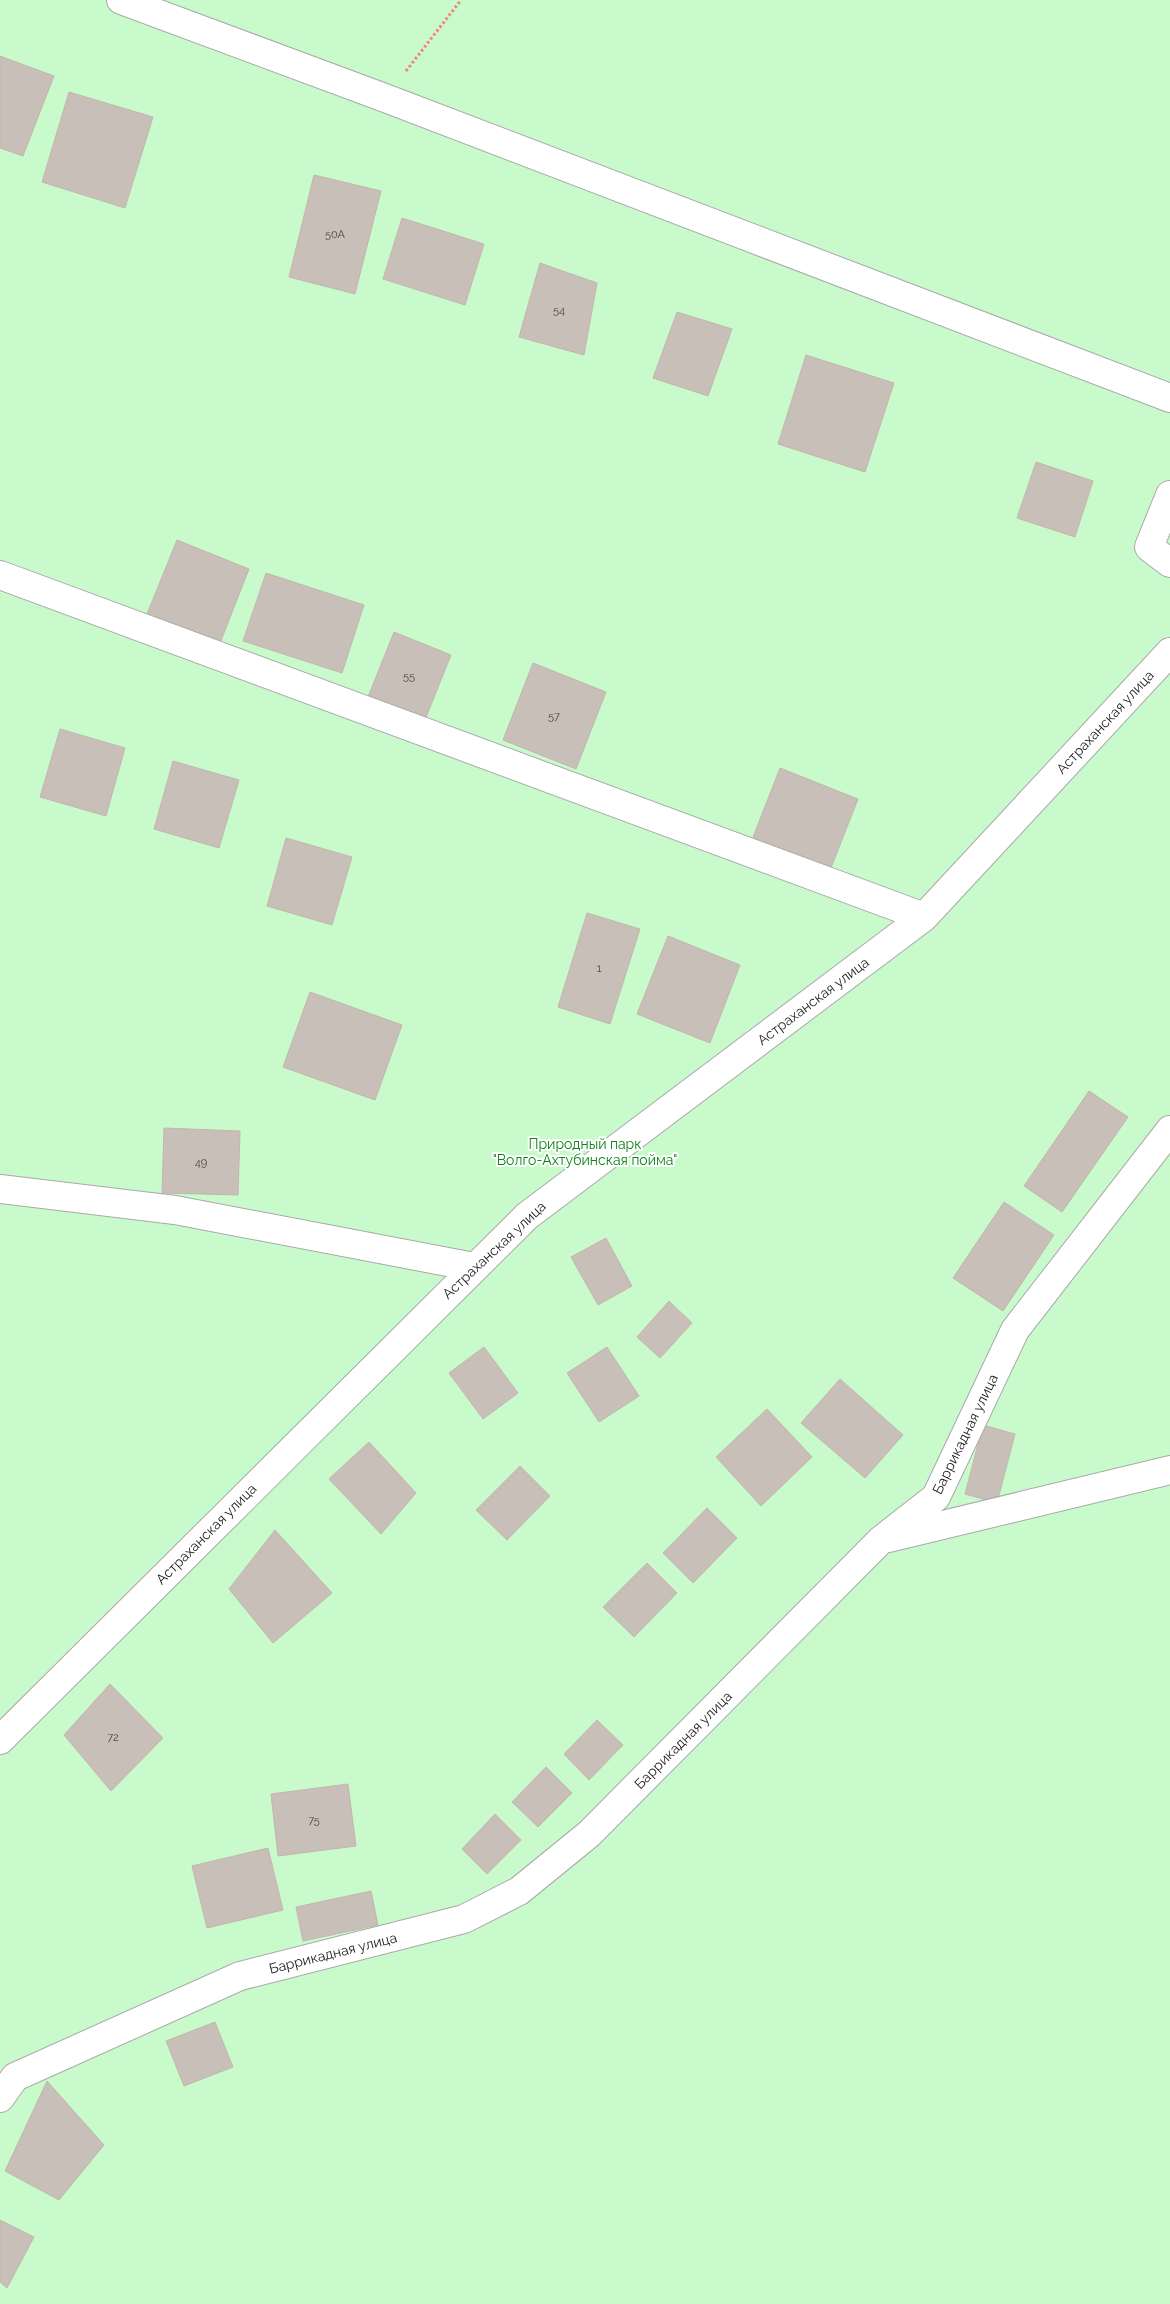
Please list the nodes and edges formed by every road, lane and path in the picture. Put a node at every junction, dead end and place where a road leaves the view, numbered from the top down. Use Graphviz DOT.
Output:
graph roads {
  1 [pos="121,0"];
  2 [pos="461,0"];
  3 [pos="385,98"];
  4 [pos="1170,398"];
  5 [pos="1170,495"];
  6 [pos="1170,563"];
  7 [pos="0,575"];
  8 [pos="1170,652"];
  9 [pos="924,917"];
  10 [pos="1170,1130"];
  11 [pos="0,1189"];
  12 [pos="474,1266"];
  13 [pos="1170,1470"];
  14 [pos="881,1540"];
  15 [pos="0,1740"];
  16 [pos="0,2098"];
  1 -- 3 [label="street"];
  2 -- 3 [label="path"];
  3 -- 4 [label="street"];
  5 -- 6 [label="street"];
  7 -- 9 [label="street"];
  8 -- 9 [label="street, Астраханская улица"];
  9 -- 12 [label="street, Астраханская улица"];
  10 -- 14 [label="street, Баррикадная улица"];
  11 -- 12 [label="street"];
  12 -- 15 [label="street, Астраханская улица"];
  13 -- 14 [label="street"];
  14 -- 16 [label="street, Баррикадная улица"];
}
